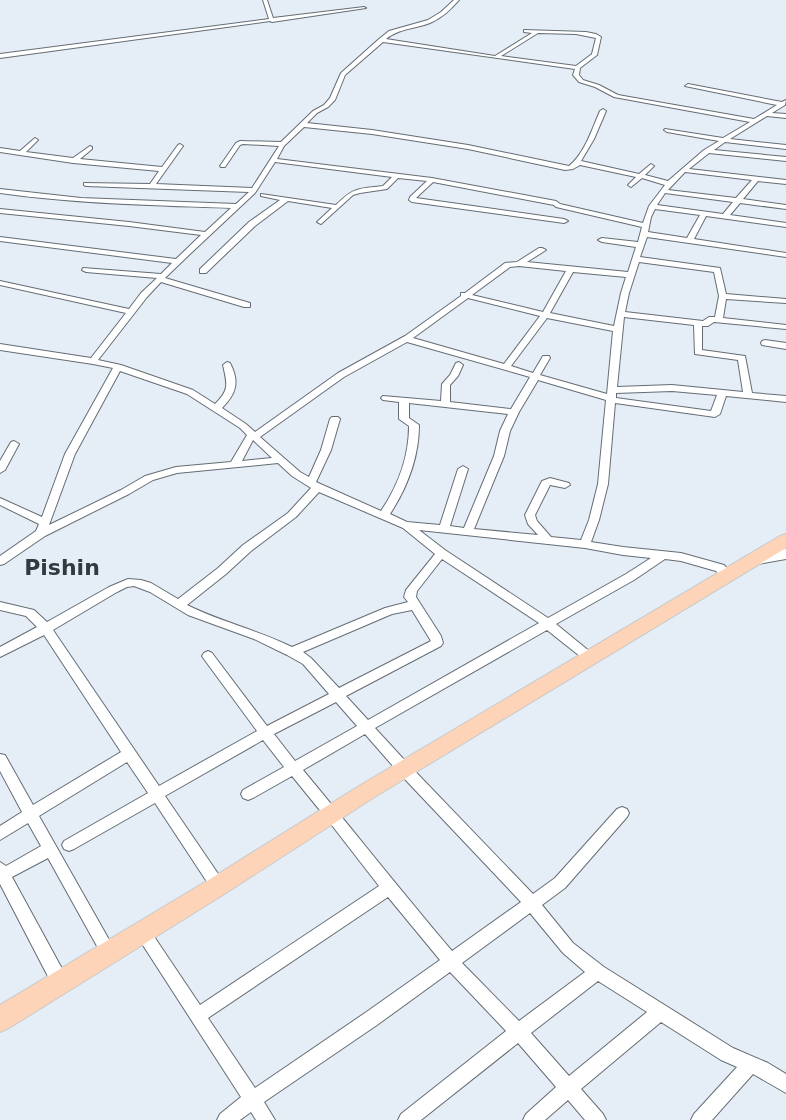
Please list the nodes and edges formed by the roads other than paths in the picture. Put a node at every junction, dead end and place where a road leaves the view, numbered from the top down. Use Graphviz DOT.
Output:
graph roads {
  1 [pos="265,0"];
  2 [pos="457,0"];
  3 [pos="364,8"];
  4 [pos="272,21"];
  5 [pos="526,32"];
  6 [pos="536,32"];
  7 [pos="381,40"];
  8 [pos="0,56"];
  9 [pos="496,57"];
  10 [pos="578,68"];
  11 [pos="688,86"];
  12 [pos="784,103"];
  13 [pos="603,111"];
  14 [pos="767,114"];
  15 [pos="786,116"];
  16 [pos="755,121"];
  17 [pos="304,125"];
  18 [pos="667,130"];
  19 [pos="689,134"];
  20 [pos="35,140"];
  21 [pos="682,140"];
  22 [pos="723,140"];
  23 [pos="284,144"];
  24 [pos="180,146"];
  25 [pos="786,147"];
  26 [pos="90,148"];
  27 [pos="0,150"];
  28 [pos="706,151"];
  29 [pos="23,153"];
  30 [pos="51,158"];
  31 [pos="786,159"];
  32 [pos="15,160"];
  33 [pos="272,160"];
  34 [pos="73,161"];
  35 [pos="576,163"];
  36 [pos="41,164"];
  37 [pos="223,166"];
  38 [pos="651,166"];
  39 [pos="163,169"];
  40 [pos="684,170"];
  41 [pos="397,175"];
  42 [pos="640,176"];
  43 [pos="757,178"];
  44 [pos="432,180"];
  45 [pos="786,182"];
  46 [pos="86,184"];
  47 [pos="630,185"];
  48 [pos="151,187"];
  49 [pos="667,187"];
  50 [pos="254,190"];
  51 [pos="0,191"];
  52 [pos="263,195"];
  53 [pos="286,199"];
  54 [pos="737,200"];
  55 [pos="237,206"];
  56 [pos="558,206"];
  57 [pos="652,206"];
  58 [pos="337,207"];
  59 [pos="786,207"];
  60 [pos="0,211"];
  61 [pos="704,214"];
  62 [pos="725,216"];
  63 [pos="550,219"];
  64 [pos="564,221"];
  65 [pos="321,222"];
  66 [pos="786,225"];
  67 [pos="644,230"];
  68 [pos="206,234"];
  69 [pos="0,239"];
  70 [pos="602,240"];
  71 [pos="689,241"];
  72 [pos="641,245"];
  73 [pos="542,250"];
  74 [pos="786,255"];
  75 [pos="637,259"];
  76 [pos="178,261"];
  77 [pos="519,264"];
  78 [pos="571,269"];
  79 [pos="86,270"];
  80 [pos="203,271"];
  81 [pos="632,275"];
  82 [pos="162,278"];
  83 [pos="0,283"];
  84 [pos="464,295"];
  85 [pos="722,296"];
  86 [pos="786,301"];
  87 [pos="247,305"];
  88 [pos="131,312"];
  89 [pos="621,314"];
  90 [pos="545,315"];
  91 [pos="718,320"];
  92 [pos="698,323"];
  93 [pos="786,327"];
  94 [pos="618,329"];
  95 [pos="406,339"];
  96 [pos="765,343"];
  97 [pos="786,346"];
  98 [pos="0,347"];
  99 [pos="546,358"];
  100 [pos="93,361"];
  101 [pos="227,365"];
  102 [pos="459,365"];
  103 [pos="118,367"];
  104 [pos="506,367"];
  105 [pos="535,376"];
  106 [pos="722,393"];
  107 [pos="748,395"];
  108 [pos="611,396"];
  109 [pos="386,398"];
  110 [pos="786,399"];
  111 [pos="404,400"];
  112 [pos="445,405"];
  113 [pos="216,409"];
  114 [pos="514,412"];
  115 [pos="335,420"];
  116 [pos="253,435"];
  117 [pos="14,444"];
  118 [pos="281,460"];
  119 [pos="235,464"];
  120 [pos="463,469"];
  121 [pos="0,470"];
  122 [pos="314,485"];
  123 [pos="565,485"];
  124 [pos="0,502"];
  125 [pos="384,515"];
  126 [pos="405,524"];
  127 [pos="43,528"];
  128 [pos="444,528"];
  129 [pos="468,530"];
  130 [pos="548,540"];
  131 [pos="786,540"];
  132 [pos="585,544"];
  133 [pos="441,553"];
  134 [pos="786,554"];
  135 [pos="662,555"];
  136 [pos="752,560"];
  137 [pos="0,561"];
  138 [pos="727,575"];
  139 [pos="179,605"];
  140 [pos="414,605"];
  141 [pos="0,606"];
  142 [pos="547,623"];
  143 [pos="46,629"];
  144 [pos="0,652"];
  145 [pos="292,652"];
  146 [pos="208,656"];
  147 [pos="590,658"];
  148 [pos="336,695"];
  149 [pos="366,727"];
  150 [pos="265,733"];
  151 [pos="129,754"];
  152 [pos="0,759"];
  153 [pos="293,767"];
  154 [pos="404,769"];
  155 [pos="248,794"];
  156 [pos="157,795"];
  157 [pos="622,813"];
  158 [pos="30,814"];
  159 [pos="331,814"];
  160 [pos="0,834"];
  161 [pos="69,845"];
  162 [pos="50,849"];
  163 [pos="2,875"];
  164 [pos="218,886"];
  165 [pos="389,888"];
  166 [pos="532,903"];
  167 [pos="142,931"];
  168 [pos="108,952"];
  169 [pos="451,962"];
  170 [pos="598,972"];
  171 [pos="60,982"];
  172 [pos="660,1012"];
  173 [pos="197,1016"];
  174 [pos="0,1019"];
  175 [pos="519,1032"];
  176 [pos="750,1065"];
  177 [pos="786,1084"];
  178 [pos="568,1088"];
  179 [pos="252,1100"];
  180 [pos="226,1120"];
  181 [pos="266,1120"];
  182 [pos="407,1120"];
  183 [pos="532,1120"];
  184 [pos="597,1120"];
  185 [pos="700,1120"];
  1 -- 4 [label="street"];
  2 -- 7 [label="street"];
  3 -- 4 [label="street"];
  4 -- 8 [label="street"];
  5 -- 6 [label="street"];
  6 -- 9 [label="street"];
  6 -- 10 [label="street"];
  7 -- 9 [label="street"];
  7 -- 17 [label="street"];
  9 -- 10 [label="street"];
  10 -- 16 [label="street"];
  11 -- 12 [label="street"];
  12 -- 14 [label="street"];
  13 -- 35 [label="street"];
  14 -- 15 [label="street"];
  14 -- 16 [label="street"];
  16 -- 22 [label="street"];
  17 -- 23 [label="street"];
  17 -- 35 [label="street"];
  18 -- 19 [label="street"];
  19 -- 21 [label="street"];
  19 -- 22 [label="street"];
  20 -- 29 [label="street"];
  22 -- 25 [label="street"];
  22 -- 28 [label="street"];
  23 -- 33 [label="street"];
  23 -- 37 [label="street"];
  24 -- 39 [label="street"];
  26 -- 34 [label="street"];
  27 -- 29 [label="street"];
  28 -- 31 [label="street"];
  28 -- 40 [label="street"];
  29 -- 30 [label="street"];
  29 -- 32 [label="street"];
  30 -- 34 [label="street"];
  30 -- 36 [label="street"];
  33 -- 41 [label="street"];
  33 -- 50 [label="street"];
  34 -- 39 [label="street"];
  35 -- 42 [label="street"];
  38 -- 42 [label="street"];
  39 -- 48 [label="street"];
  40 -- 43 [label="street"];
  40 -- 49 [label="street"];
  41 -- 44 [label="street"];
  41 -- 58 [label="street"];
  42 -- 47 [label="street"];
  42 -- 49 [label="street"];
  43 -- 45 [label="street"];
  43 -- 54 [label="street"];
  44 -- 56 [label="street"];
  44 -- 63 [label="street"];
  46 -- 48 [label="street"];
  48 -- 50 [label="street"];
  49 -- 54 [label="street"];
  49 -- 57 [label="street"];
  50 -- 55 [label="street"];
  51 -- 55 [label="street"];
  52 -- 53 [label="street"];
  53 -- 58 [label="street"];
  53 -- 80 [label="street"];
  54 -- 59 [label="street"];
  54 -- 62 [label="street"];
  55 -- 68 [label="street"];
  56 -- 63 [label="street"];
  56 -- 67 [label="street"];
  57 -- 61 [label="street"];
  57 -- 67 [label="street"];
  58 -- 65 [label="street"];
  60 -- 68 [label="street"];
  61 -- 62 [label="street"];
  61 -- 71 [label="street"];
  62 -- 66 [label="street"];
  63 -- 64 [label="street"];
  67 -- 71 [label="street"];
  67 -- 72 [label="street"];
  68 -- 76 [label="street"];
  69 -- 76 [label="street"];
  70 -- 72 [label="street"];
  71 -- 74 [label="street"];
  72 -- 75 [label="street"];
  73 -- 77 [label="street"];
  75 -- 81 [label="street"];
  75 -- 85 [label="street"];
  76 -- 82 [label="street"];
  77 -- 78 [label="street"];
  77 -- 84 [label="street"];
  78 -- 81 [label="street"];
  78 -- 90 [label="street"];
  79 -- 82 [label="street"];
  81 -- 89 [label="street"];
  82 -- 87 [label="street"];
  82 -- 88 [label="street"];
  83 -- 88 [label="street"];
  84 -- 90 [label="street"];
  84 -- 95 [label="street"];
  85 -- 86 [label="street"];
  85 -- 91 [label="street"];
  88 -- 100 [label="street"];
  89 -- 92 [label="street"];
  89 -- 94 [label="street"];
  90 -- 94 [label="street"];
  90 -- 104 [label="street"];
  91 -- 92 [label="street"];
  91 -- 93 [label="street"];
  92 -- 107 [label="street"];
  94 -- 108 [label="street"];
  95 -- 104 [label="street"];
  95 -- 116 [label="street"];
  96 -- 97 [label="street"];
  98 -- 100 [label="street"];
  99 -- 105 [label="street"];
  100 -- 103 [label="street"];
  101 -- 113 [label="street"];
  102 -- 112 [label="street"];
  103 -- 113 [label="street"];
  103 -- 127 [label="street"];
  104 -- 105 [label="street"];
  105 -- 108 [label="street"];
  105 -- 114 [label="street"];
  106 -- 107 [label="street"];
  106 -- 108 [label="street"];
  106 -- 108 [label="street"];
  107 -- 110 [label="street"];
  108 -- 132 [label="street"];
  109 -- 111 [label="street"];
  111 -- 112 [label="street"];
  111 -- 125 [label="street"];
  112 -- 114 [label="street"];
  113 -- 116 [label="street"];
  114 -- 129 [label="street"];
  115 -- 122 [label="street"];
  116 -- 118 [label="street"];
  116 -- 119 [label="street"];
  117 -- 121 [label="street"];
  118 -- 119 [label="street"];
  118 -- 122 [label="street"];
  119 -- 127 [label="street"];
  120 -- 128 [label="street"];
  122 -- 125 [label="street"];
  122 -- 139 [label="street"];
  123 -- 130 [label="street"];
  124 -- 127 [label="street"];
  125 -- 126 [label="street"];
  126 -- 128 [label="street"];
  126 -- 133 [label="street"];
  127 -- 137 [label="street"];
  128 -- 129 [label="street"];
  129 -- 130 [label="street"];
  130 -- 132 [label="street"];
  131 -- 136 [label="main road"];
  132 -- 135 [label="street"];
  133 -- 140 [label="street"];
  133 -- 142 [label="street"];
  134 -- 136 [label="main road"];
  135 -- 138 [label="street"];
  135 -- 142 [label="street"];
  136 -- 138 [label="main road"];
  138 -- 147 [label="main road"];
  139 -- 143 [label="street"];
  139 -- 145 [label="street"];
  140 -- 145 [label="street"];
  140 -- 148 [label="street"];
  141 -- 143 [label="street"];
  142 -- 147 [label="street"];
  142 -- 149 [label="street"];
  143 -- 144 [label="street"];
  143 -- 151 [label="street"];
  145 -- 148 [label="street"];
  146 -- 150 [label="street"];
  147 -- 154 [label="main road"];
  148 -- 149 [label="street"];
  148 -- 150 [label="street"];
  149 -- 153 [label="street"];
  149 -- 154 [label="street"];
  150 -- 153 [label="street"];
  150 -- 156 [label="street"];
  151 -- 156 [label="street"];
  151 -- 158 [label="street"];
  152 -- 158 [label="street"];
  153 -- 155 [label="street"];
  153 -- 159 [label="street"];
  154 -- 159 [label="main road"];
  154 -- 166 [label="street"];
  156 -- 161 [label="street"];
  156 -- 164 [label="street"];
  157 -- 166 [label="street"];
  158 -- 160 [label="street"];
  158 -- 162 [label="street"];
  159 -- 164 [label="main road"];
  159 -- 165 [label="street"];
  162 -- 163 [label="street"];
  162 -- 168 [label="street"];
  163 -- 171 [label="street"];
  164 -- 167 [label="main road"];
  165 -- 169 [label="street"];
  165 -- 173 [label="street"];
  166 -- 169 [label="street"];
  166 -- 170 [label="street"];
  167 -- 168 [label="main road"];
  167 -- 173 [label="street"];
  168 -- 171 [label="main road"];
  169 -- 175 [label="street"];
  169 -- 179 [label="street"];
  170 -- 172 [label="street"];
  170 -- 175 [label="street"];
  171 -- 174 [label="main road"];
  172 -- 176 [label="street"];
  172 -- 178 [label="street"];
  173 -- 179 [label="street"];
  175 -- 178 [label="street"];
  175 -- 182 [label="street"];
  176 -- 177 [label="street"];
  176 -- 185 [label="street"];
  178 -- 183 [label="street"];
  178 -- 184 [label="street"];
  179 -- 180 [label="street"];
  179 -- 181 [label="street"];
}
